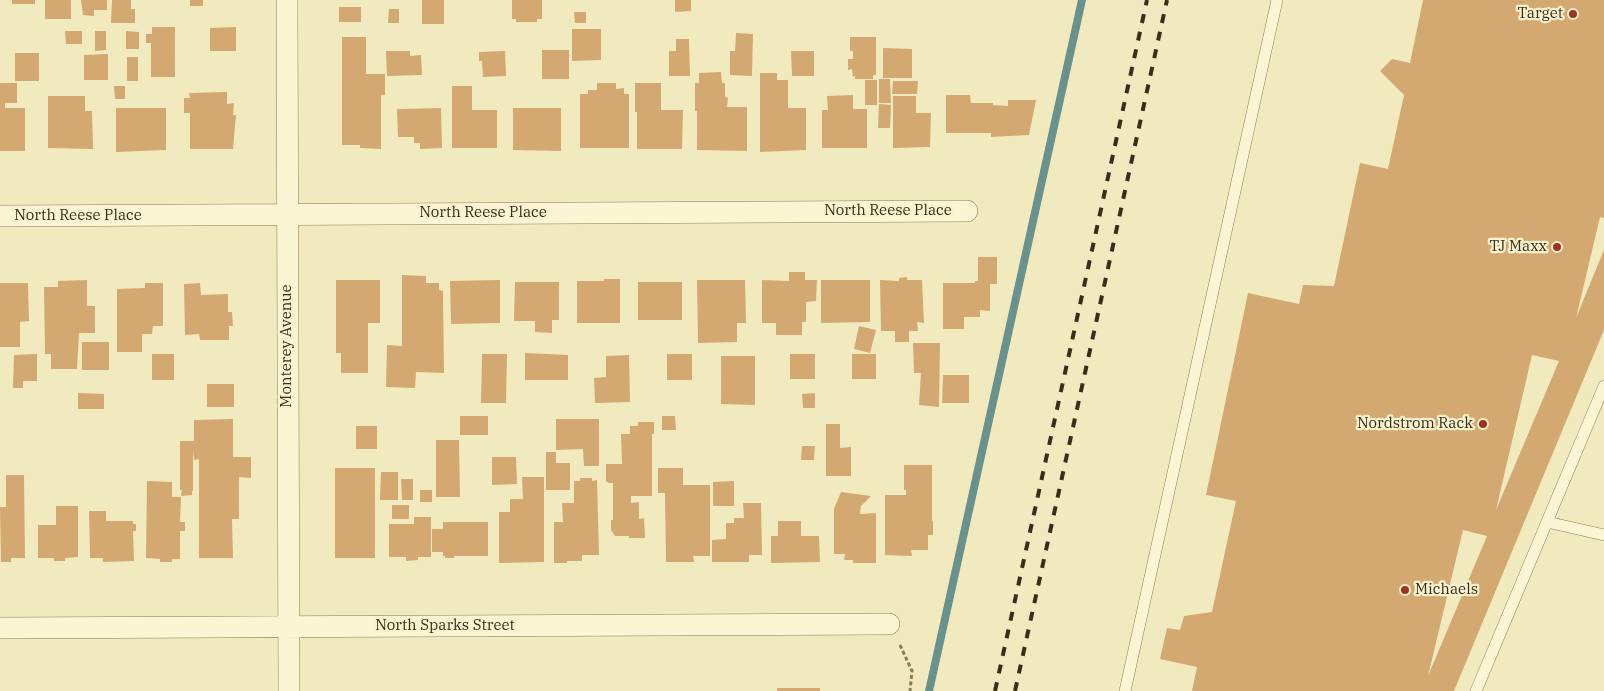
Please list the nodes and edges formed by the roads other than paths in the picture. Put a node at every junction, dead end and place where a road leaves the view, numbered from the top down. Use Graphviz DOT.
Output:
graph roads {
  1 [pos="287,0"];
  2 [pos="1277,0"];
  3 [pos="967,211"];
  4 [pos="287,214"];
  5 [pos="0,216"];
  6 [pos="1604,386"];
  7 [pos="1547,522"];
  8 [pos="1604,535"];
  9 [pos="890,624"];
  10 [pos="289,627"];
  11 [pos="0,628"];
  12 [pos="289,691"];
  13 [pos="1125,691"];
  14 [pos="1476,691"];
  1 -- 4 [label="street, Monterey Avenue"];
  2 -- 13 [label="lane"];
  3 -- 4 [label="street, North Reese Place"];
  4 -- 5 [label="street, North Reese Place"];
  4 -- 10 [label="street, Monterey Avenue"];
  6 -- 7 [label="lane"];
  7 -- 8 [label="lane"];
  7 -- 14 [label="lane"];
  9 -- 10 [label="street, North Sparks Street"];
  10 -- 11 [label="street, North Sparks Street"];
  10 -- 12 [label="street, Monterey Avenue"];
}
